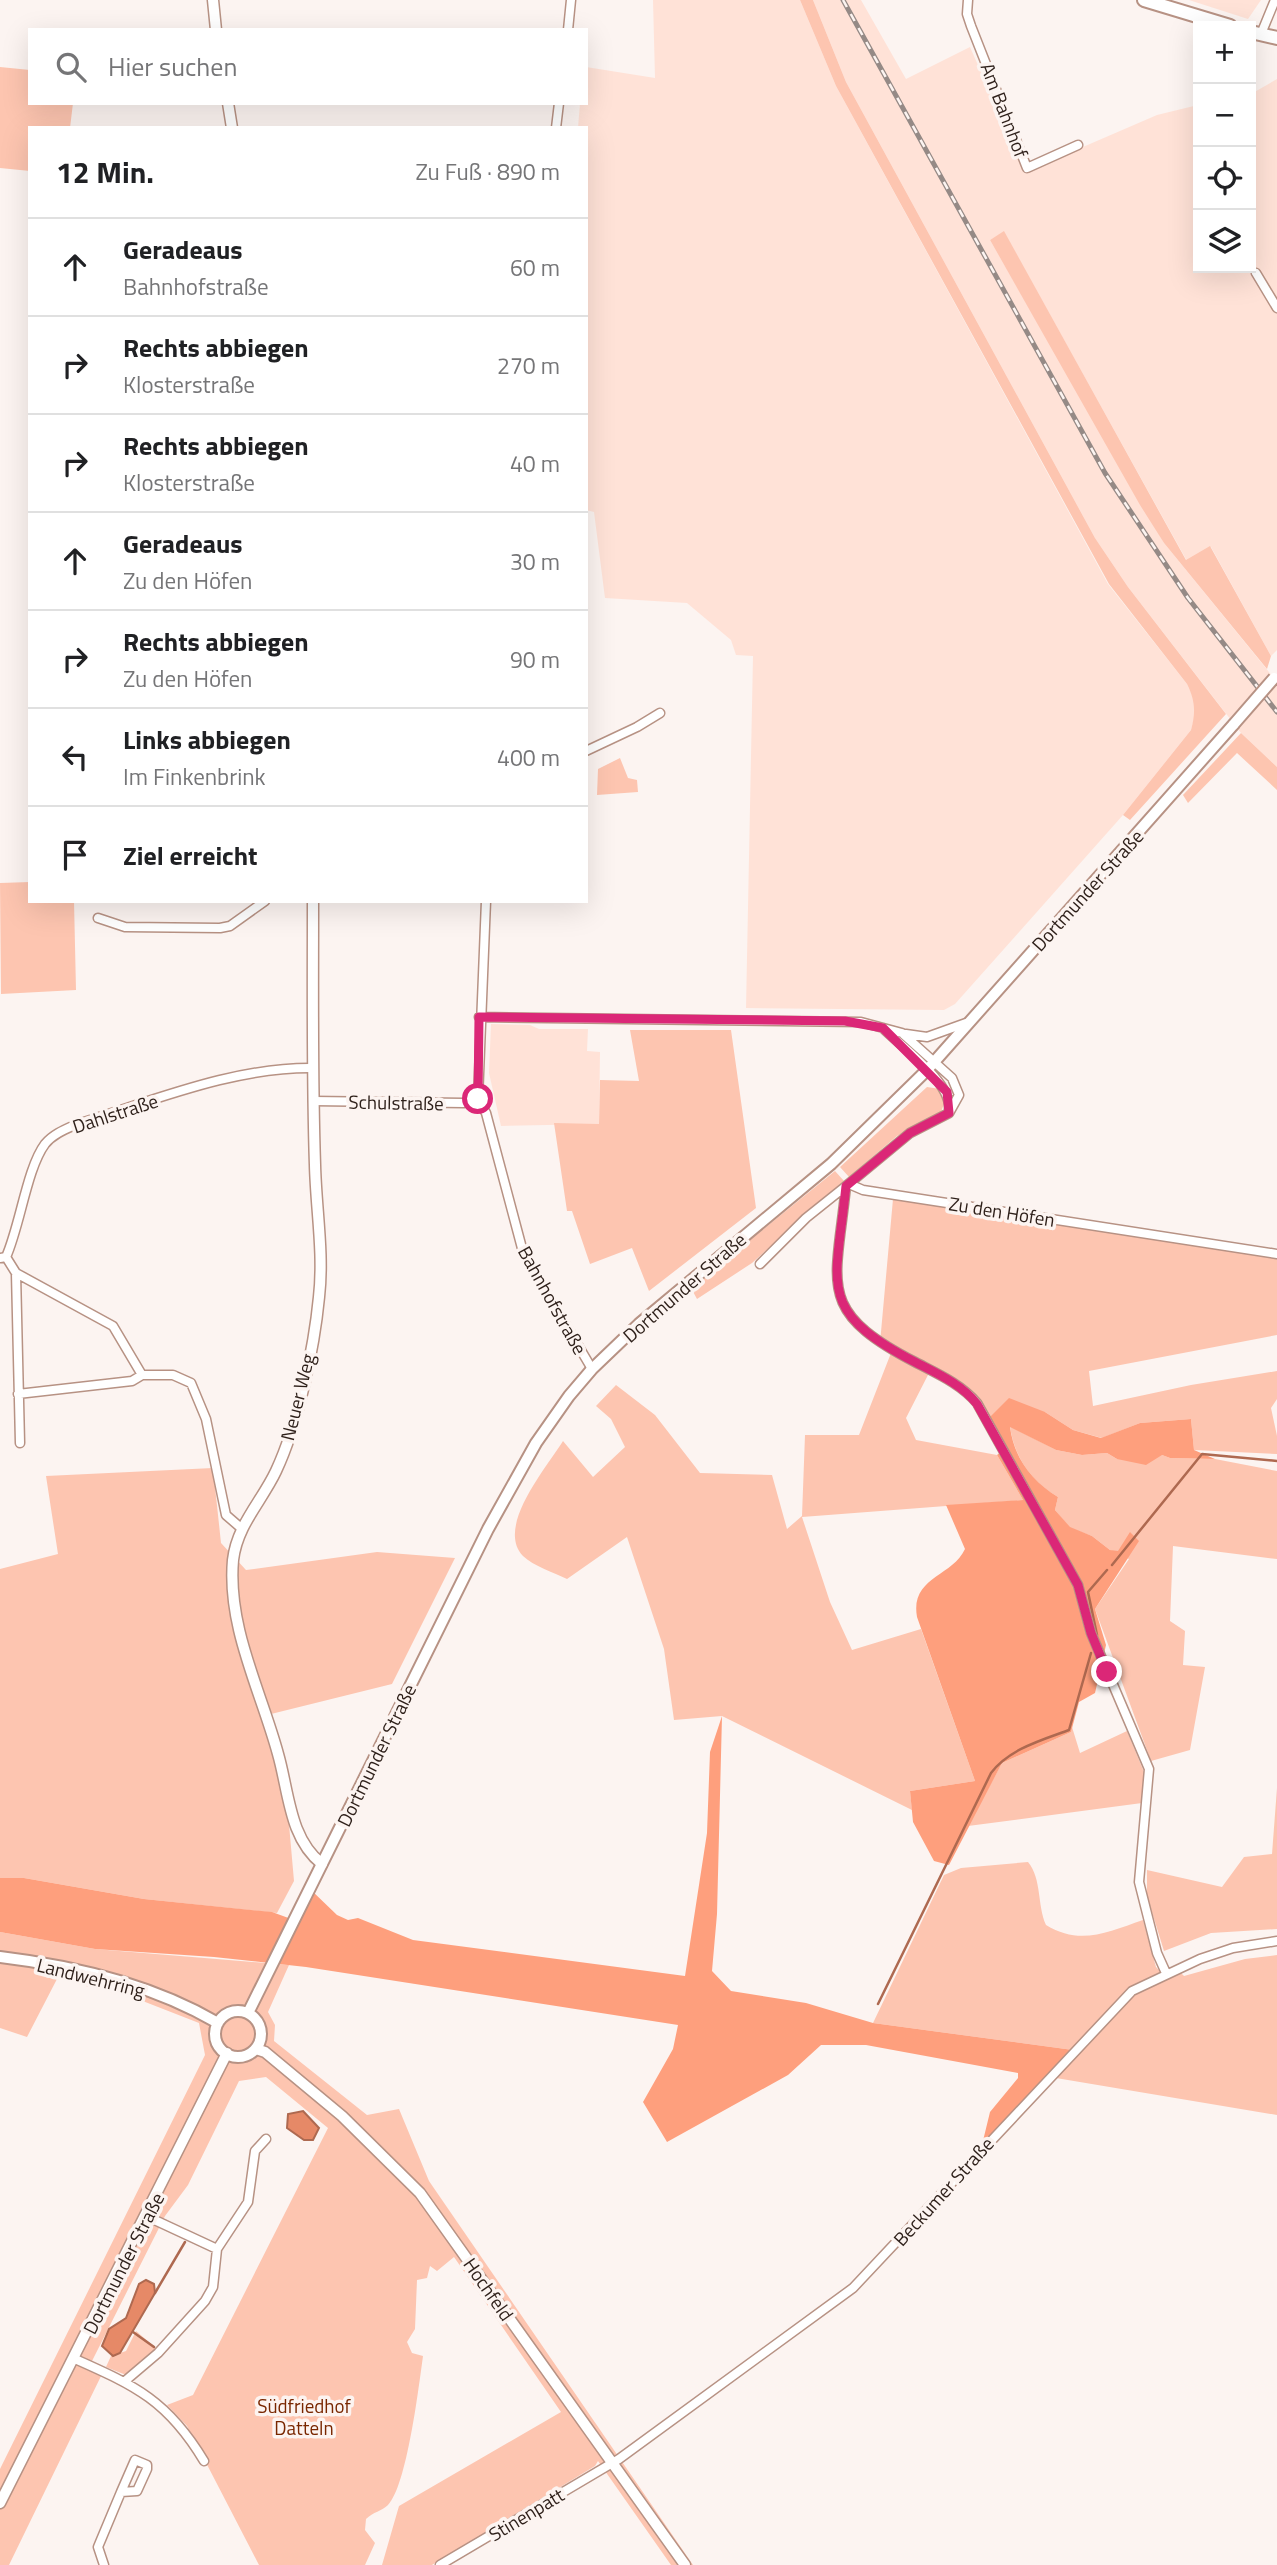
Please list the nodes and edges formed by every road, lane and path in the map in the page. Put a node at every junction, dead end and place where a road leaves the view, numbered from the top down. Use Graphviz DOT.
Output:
graph roads {
  1 [pos="213,0"];
  2 [pos="571,0"];
  3 [pos="968,0"];
  4 [pos="1144,0"];
  5 [pos="1275,0"];
  6 [pos="1213,21"];
  7 [pos="216,28"];
  8 [pos="568,28"];
  9 [pos="1256,33"];
  10 [pos="1277,38"];
  11 [pos="228,105"];
  12 [pos="559,105"];
  13 [pos="232,126"];
  14 [pos="556,126"];
  15 [pos="1078,145"];
  16 [pos="1256,273"];
  17 [pos="1277,308"];
  18 [pos="1276,677"];
  19 [pos="660,713"];
  20 [pos="588,750"];
  21 [pos="262,903"];
  22 [pos="313,903"];
  23 [pos="486,903"];
  24 [pos="97,918"];
  25 [pos="479,1017"];
  26 [pos="966,1023"];
  27 [pos="883,1028"];
  28 [pos="902,1033"];
  29 [pos="930,1066"];
  30 [pos="313,1068"];
  31 [pos="478,1099"];
  32 [pos="313,1101"];
  33 [pos="848,1185"];
  34 [pos="1277,1254"];
  35 [pos="3,1258"];
  36 [pos="760,1264"];
  37 [pos="16,1273"];
  38 [pos="592,1368"];
  39 [pos="142,1375"];
  40 [pos="18,1394"];
  41 [pos="20,1443"];
  42 [pos="241,1528"];
  43 [pos="322,1864"];
  44 [pos="1277,1941"];
  45 [pos="0,1957"];
  46 [pos="1166,1973"];
  47 [pos="248,2012"];
  48 [pos="218,2023"];
  49 [pos="256,2049"];
  50 [pos="227,2053"];
  51 [pos="266,2139"];
  52 [pos="146,2216"];
  53 [pos="217,2249"];
  54 [pos="75,2359"];
  55 [pos="125,2381"];
  56 [pos="204,2461"];
  57 [pos="612,2463"];
  58 [pos="121,2492"];
  59 [pos="0,2503"];
  60 [pos="104,2565"];
  61 [pos="440,2565"];
  62 [pos="685,2565"];
  1 -- 7 [label="street"];
  2 -- 8 [label="street"];
  3 -- 15 [label="street, Am Bahnhof"];
  4 -- 6 [label="main road"];
  5 -- 9 [label="street"];
  9 -- 10 [label="main road"];
  11 -- 13 [label="street"];
  12 -- 14 [label="street"];
  16 -- 17 [label="street"];
  18 -- 26 [label="main road, Dortmunder Straße, bridge"];
  19 -- 20 [label="street"];
  21 -- 24 [label="street"];
  22 -- 30 [label="street, Neuer Weg"];
  23 -- 25 [label="street, Bahnhofstraße"];
  25 -- 27 [label="street"];
  25 -- 31 [label="street, Bahnhofstraße"];
  26 -- 28 [label="street"];
  26 -- 29 [label="main road, Dortmunder Straße"];
  27 -- 28 [label="street"];
  27 -- 29 [label="street"];
  28 -- 29 [label="street"];
  29 -- 33 [label="street"];
  29 -- 38 [label="main road, Dortmunder Straße"];
  30 -- 32 [label="street, Neuer Weg"];
  30 -- 35 [label="street, Dahlstraße"];
  31 -- 32 [label="street, Schulstraße"];
  31 -- 38 [label="street, Bahnhofstraße"];
  32 -- 42 [label="street, Neuer Weg"];
  33 -- 34 [label="street, Zu den Höfen"];
  33 -- 36 [label="street"];
  33 -- 46 [label="street"];
  35 -- 37 [label="street"];
  37 -- 39 [label="street"];
  37 -- 40 [label="street"];
  38 -- 43 [label="main road, Dortmunder Straße"];
  39 -- 40 [label="street"];
  39 -- 42 [label="street"];
  40 -- 41 [label="street"];
  42 -- 43 [label="street, Neuer Weg"];
  43 -- 47 [label="main road, Dortmunder Straße"];
  44 -- 46 [label="street, Beckumer Straße"];
  45 -- 48 [label="main road, Landwehrring"];
  46 -- 57 [label="street, Beckumer Straße"];
  47 -- 48 [label="main road"];
  47 -- 49 [label="main road"];
  48 -- 50 [label="main road"];
  49 -- 50 [label="main road"];
  49 -- 57 [label="street, Hochfeld"];
  50 -- 52 [label="street, Dortmunder Straße"];
  51 -- 53 [label="street"];
  52 -- 53 [label="street"];
  52 -- 54 [label="street, Dortmunder Straße"];
  53 -- 55 [label="street"];
  54 -- 55 [label="street"];
  54 -- 59 [label="street, Dortmunder Straße"];
  55 -- 56 [label="street"];
  57 -- 61 [label="street, Stinenpatt"];
  57 -- 62 [label="street, Hochfeld"];
  58 -- 60 [label="street"];
}
